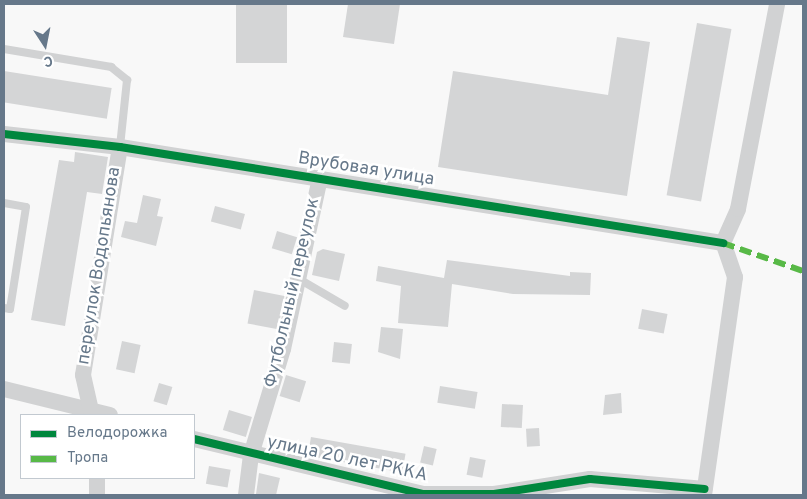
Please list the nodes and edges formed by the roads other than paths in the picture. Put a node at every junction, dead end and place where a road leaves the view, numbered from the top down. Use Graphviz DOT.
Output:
graph roads {
  1 [pos="777,4"];
  2 [pos="4,49"];
  3 [pos="4,134"];
  4 [pos="120,147"];
  5 [pos="320,178"];
  6 [pos="4,203"];
  7 [pos="723,243"];
  8 [pos="298,279"];
  9 [pos="344,306"];
  10 [pos="4,308"];
  11 [pos="4,389"];
  12 [pos="91,413"];
  13 [pos="195,439"];
  14 [pos="251,455"];
  15 [pos="97,479"];
  16 [pos="705,492"];
  17 [pos="96,495"];
  18 [pos="246,495"];
  1 -- 7 [label="street"];
  2 -- 4 [label="lane"];
  3 -- 4 [label="street, Врубовая улица"];
  4 -- 5 [label="street, Врубовая улица"];
  4 -- 12 [label="street, переулок Водопьянова"];
  5 -- 7 [label="street, Врубовая улица"];
  5 -- 8 [label="street, Футбольный переулок"];
  6 -- 10 [label="lane"];
  7 -- 16 [label="street"];
  8 -- 9 [label="lane"];
  8 -- 14 [label="street, Футбольный переулок"];
  11 -- 12 [label="street"];
  13 -- 14 [label="street, улица 20 лет РККА"];
  14 -- 16 [label="street, улица 20 лет РККА"];
  14 -- 18 [label="street, Футбольный переулок"];
  15 -- 17 [label="street"];
}
